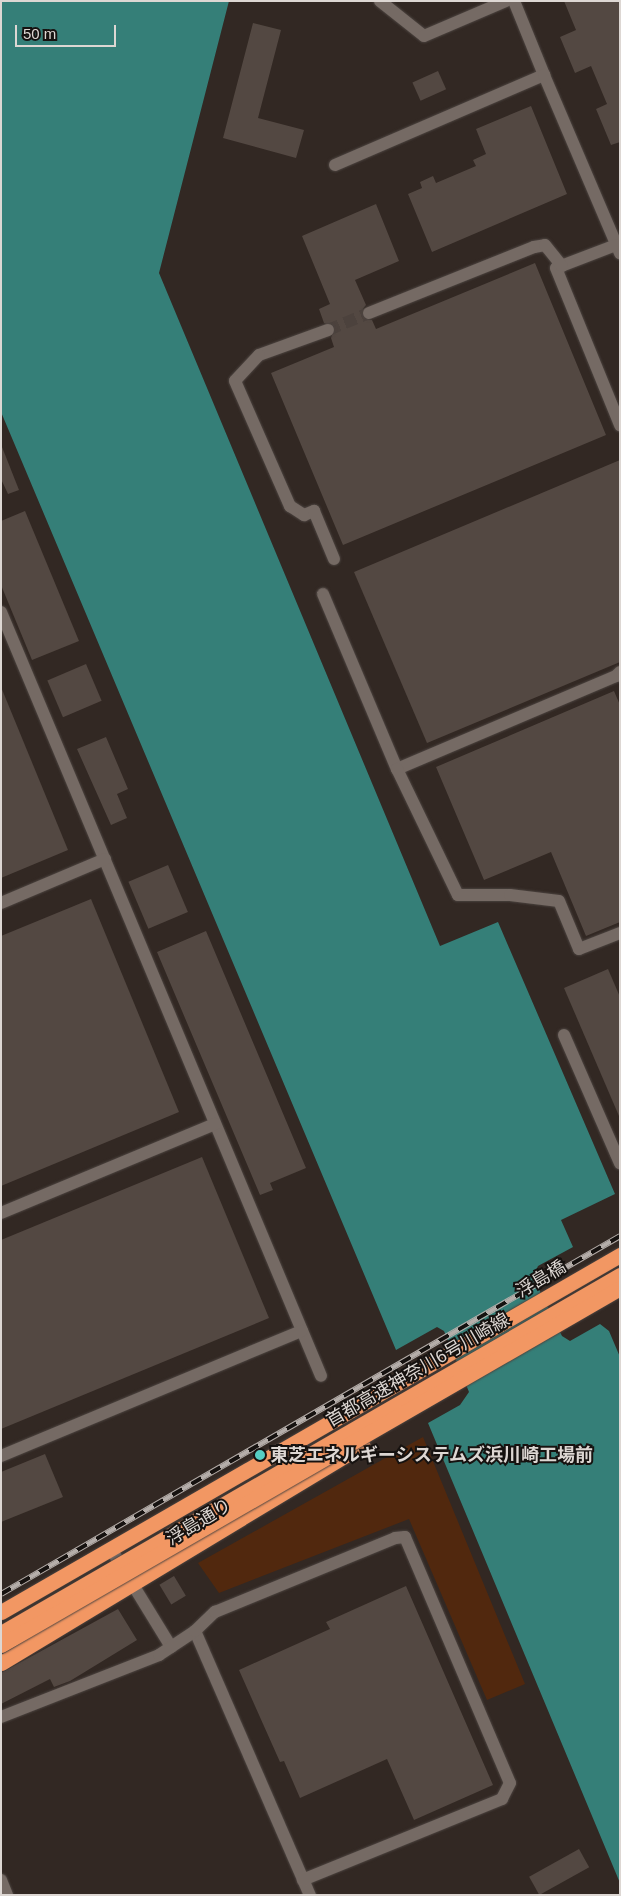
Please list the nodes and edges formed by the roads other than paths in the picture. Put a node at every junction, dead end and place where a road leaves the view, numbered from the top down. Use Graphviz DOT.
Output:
graph roads {
  1 [pos="380,1"];
  2 [pos="506,1"];
  3 [pos="514,1"];
  4 [pos="544,75"];
  5 [pos="334,165"];
  6 [pos="618,249"];
  7 [pos="562,266"];
  8 [pos="369,313"];
  9 [pos="328,330"];
  10 [pos="620,425"];
  11 [pos="334,558"];
  12 [pos="323,594"];
  13 [pos="1,612"];
  14 [pos="620,672"];
  15 [pos="396,769"];
  16 [pos="105,859"];
  17 [pos="1,903"];
  18 [pos="620,933"];
  19 [pos="564,1035"];
  20 [pos="215,1124"];
  21 [pos="620,1163"];
  22 [pos="1,1213"];
  23 [pos="620,1255"];
  24 [pos="620,1275"];
  25 [pos="620,1288"];
  26 [pos="615,1298"];
  27 [pos="302,1331"];
  28 [pos="321,1376"];
  29 [pos="402,1384"];
  30 [pos="1,1456"];
  31 [pos="111,1549"];
  32 [pos="132,1584"];
  33 [pos="3,1607"];
  34 [pos="195,1631"];
  35 [pos="1,1633"];
  36 [pos="1,1645"];
  37 [pos="171,1647"];
  38 [pos="1,1663"];
  39 [pos="1,1717"];
  40 [pos="1,1880"];
  41 [pos="303,1880"];
  42 [pos="8,1895"];
  43 [pos="310,1895"];
  1 -- 2 [label="lane"];
  3 -- 4 [label="lane"];
  4 -- 5 [label="lane"];
  4 -- 6 [label="lane"];
  6 -- 7 [label="lane"];
  7 -- 8 [label="lane"];
  7 -- 10 [label="lane"];
  9 -- 11 [label="lane"];
  12 -- 15 [label="lane"];
  13 -- 16 [label="lane"];
  14 -- 15 [label="lane"];
  15 -- 18 [label="lane"];
  16 -- 17 [label="lane"];
  16 -- 20 [label="lane"];
  19 -- 21 [label="lane"];
  20 -- 22 [label="lane"];
  20 -- 27 [label="lane"];
  23 -- 29 [label="highway, 浮島橋"];
  24 -- 35 [label="highway, 首都高速神奈川6号川崎線, bridge"];
  25 -- 36 [label="highway, 首都高速神奈川6号川崎線, bridge"];
  26 -- 32 [label="highway, 浮島通り"];
  27 -- 28 [label="lane"];
  27 -- 30 [label="lane"];
  29 -- 31 [label="highway, 浮島通り"];
  31 -- 32 [label="lane"];
  31 -- 33 [label="highway, 浮島通り"];
  32 -- 37 [label="lane"];
  32 -- 38 [label="highway, 浮島通り"];
  34 -- 37 [label="lane"];
  34 -- 41 [label="lane"];
  34 -- 41 [label="lane"];
  37 -- 39 [label="lane"];
  40 -- 42 [label="lane"];
  41 -- 43 [label="lane"];
}
